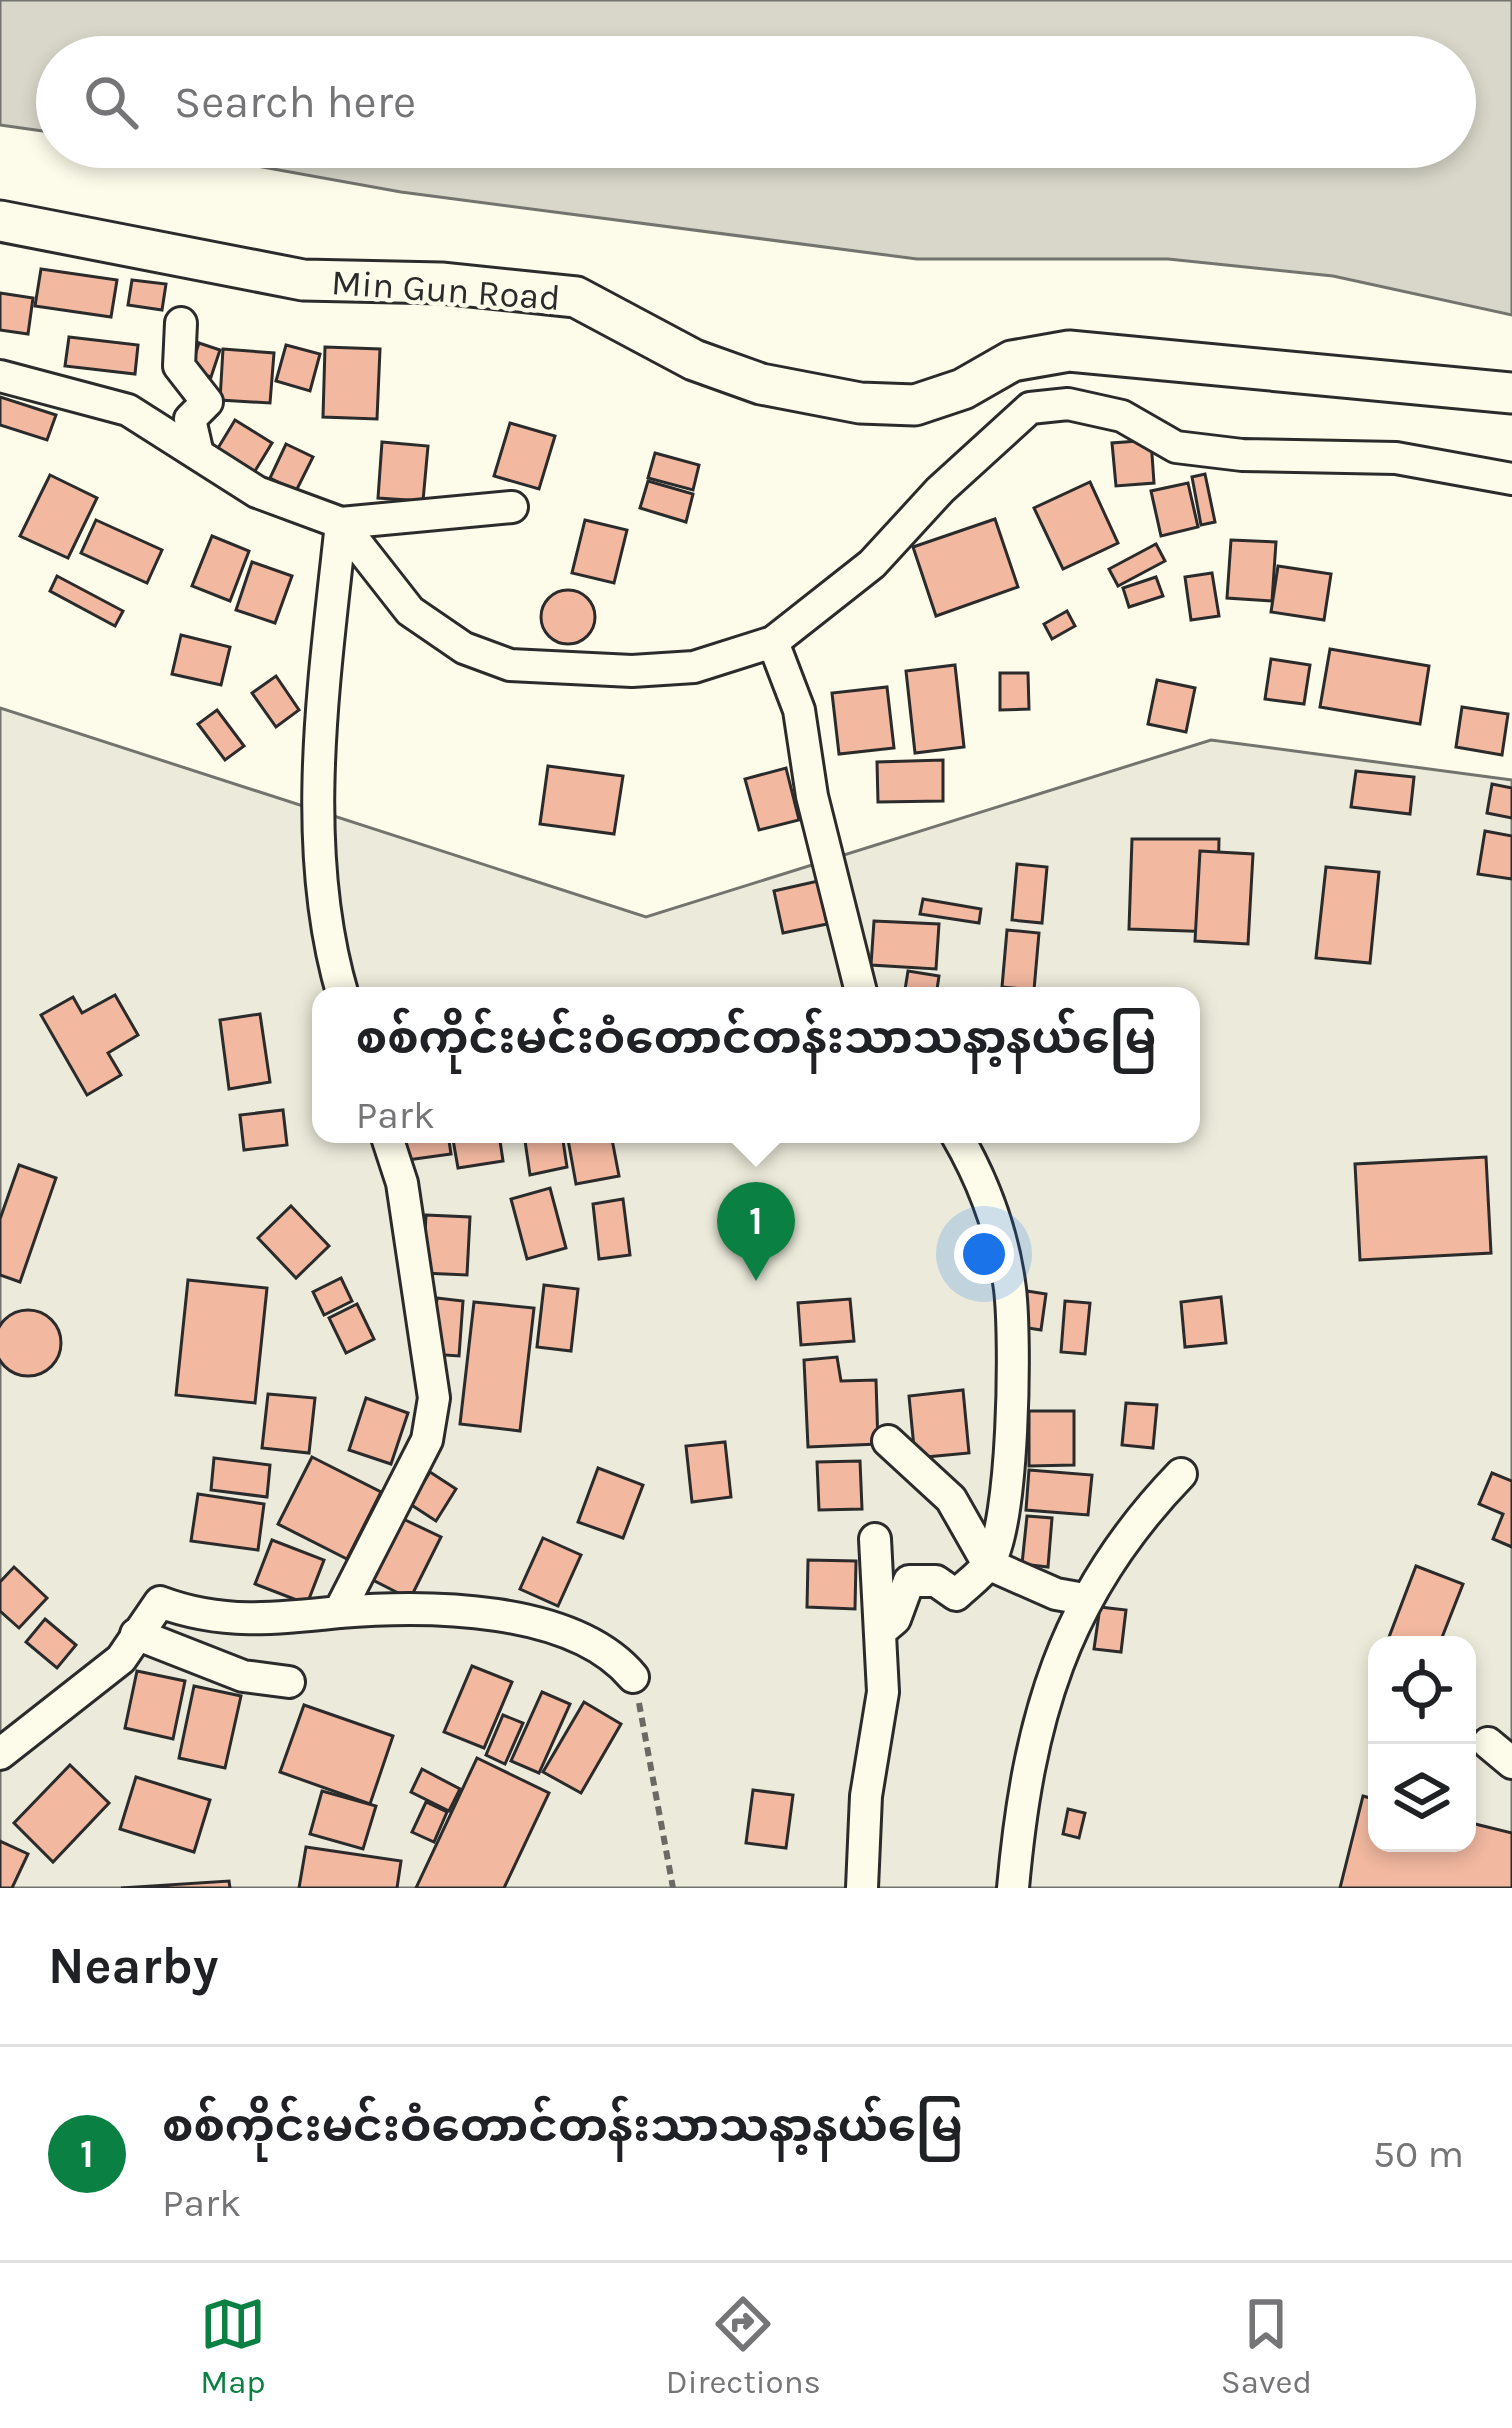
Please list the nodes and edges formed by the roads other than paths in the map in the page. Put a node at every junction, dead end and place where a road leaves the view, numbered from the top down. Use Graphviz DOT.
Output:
graph roads {
  1 [pos="0,221"];
  2 [pos="182,323"];
  3 [pos="0,376"];
  4 [pos="1512,393"];
  5 [pos="198,454"];
  6 [pos="1512,479"];
  7 [pos="512,507"];
  8 [pos="341,523"];
  9 [pos="772,642"];
  10 [pos="341,987"];
  11 [pos="860,987"];
  12 [pos="389,1143"];
  13 [pos="961,1143"];
  14 [pos="889,1441"];
  15 [pos="1181,1474"];
  16 [pos="875,1539"];
  17 [pos="988,1564"];
  18 [pos="1084,1599"];
  19 [pos="339,1612"];
  20 [pos="882,1630"];
  21 [pos="136,1634"];
  22 [pos="633,1677"];
  23 [pos="289,1682"];
  24 [pos="0,1754"];
  25 [pos="862,1888"];
  26 [pos="1013,1888"];
  1 -- 4 [label="street, Min Gun Road"];
  2 -- 5 [label="street"];
  3 -- 5 [label="street"];
  5 -- 8 [label="street"];
  6 -- 9 [label="street"];
  7 -- 8 [label="street"];
  8 -- 9 [label="street"];
  8 -- 10 [label="street"];
  9 -- 11 [label="street"];
  12 -- 19 [label="street"];
  13 -- 17 [label="street"];
  14 -- 17 [label="street"];
  15 -- 18 [label="street"];
  16 -- 20 [label="street"];
  17 -- 18 [label="street"];
  17 -- 20 [label="street"];
  18 -- 26 [label="street"];
  19 -- 21 [label="street"];
  19 -- 22 [label="street"];
  20 -- 25 [label="street"];
  21 -- 23 [label="street"];
  21 -- 24 [label="street"];
}
